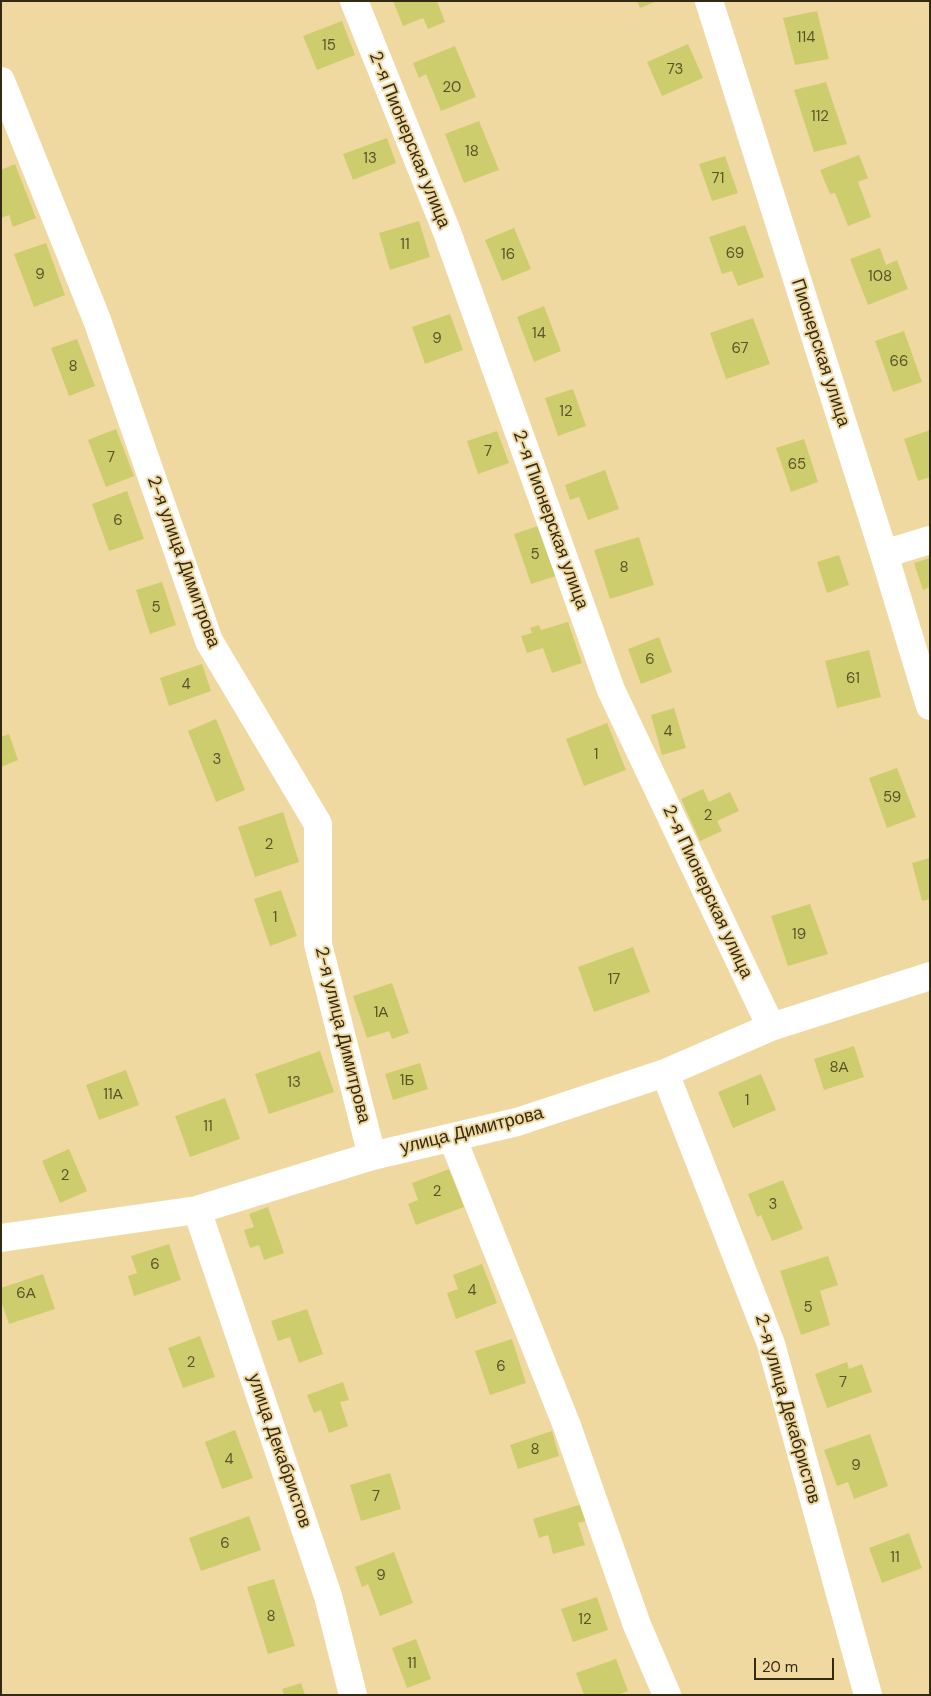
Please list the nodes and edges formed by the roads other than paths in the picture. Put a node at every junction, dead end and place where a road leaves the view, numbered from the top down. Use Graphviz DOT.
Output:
graph roads {
  1 [pos="354,1"];
  2 [pos="709,1"];
  3 [pos="1,81"];
  4 [pos="930,540"];
  5 [pos="884,554"];
  6 [pos="930,706"];
  7 [pos="930,976"];
  8 [pos="771,1027"];
  9 [pos="665,1073"];
  10 [pos="452,1137"];
  11 [pos="372,1156"];
  12 [pos="197,1210"];
  13 [pos="2,1234"];
  14 [pos="353,1695"];
  15 [pos="667,1695"];
  16 [pos="868,1695"];
  1 -- 8 [label="street, 2-я Пионерская улица"];
  2 -- 5 [label="street, Пионерская улица"];
  3 -- 11 [label="street, 2-я улица Димитрова"];
  4 -- 5 [label="street"];
  5 -- 6 [label="street, Пионерская улица"];
  7 -- 8 [label="street, улица Димитрова"];
  8 -- 9 [label="street, улица Димитрова"];
  9 -- 10 [label="street, улица Димитрова"];
  9 -- 16 [label="street, 2-я улица Декабристов"];
  10 -- 11 [label="street, улица Димитрова"];
  10 -- 15 [label="street"];
  11 -- 12 [label="street, улица Димитрова"];
  12 -- 13 [label="street, улица Димитрова"];
  12 -- 14 [label="street, улица Декабристов"];
}
